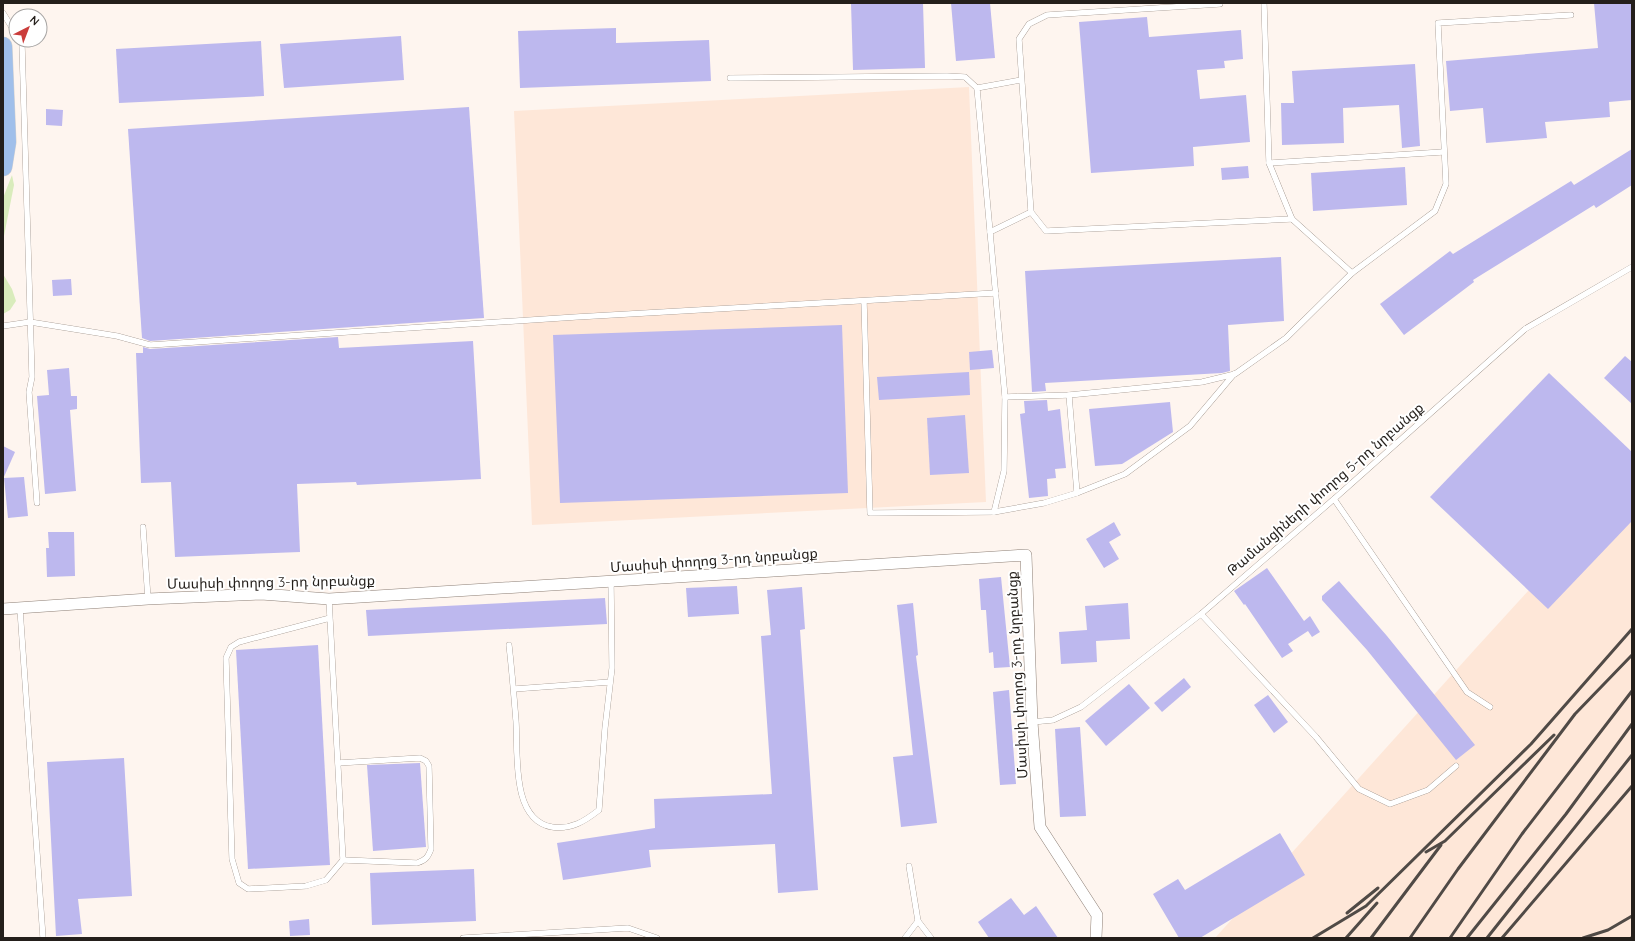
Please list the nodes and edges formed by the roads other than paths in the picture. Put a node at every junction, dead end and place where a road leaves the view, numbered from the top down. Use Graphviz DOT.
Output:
graph roads {
  1 [pos="1264,3"];
  2 [pos="1220,4"];
  3 [pos="1571,15"];
  4 [pos="3,46"];
  5 [pos="22,48"];
  6 [pos="730,78"];
  7 [pos="1021,80"];
  8 [pos="978,88"];
  9 [pos="1443,152"];
  10 [pos="1269,163"];
  11 [pos="3,167"];
  12 [pos="1031,212"];
  13 [pos="1292,219"];
  14 [pos="990,232"];
  15 [pos="1632,267"];
  16 [pos="1352,273"];
  17 [pos="996,293"];
  18 [pos="864,301"];
  19 [pos="30,322"];
  20 [pos="3,326"];
  21 [pos="1235,374"];
  22 [pos="1069,395"];
  23 [pos="1005,397"];
  24 [pos="1077,493"];
  25 [pos="1334,499"];
  26 [pos="37,503"];
  27 [pos="994,512"];
  28 [pos="143,527"];
  29 [pos="611,581"];
  30 [pos="148,599"];
  31 [pos="329,599"];
  32 [pos="3,609"];
  33 [pos="20,609"];
  34 [pos="1201,614"];
  35 [pos="330,618"];
  36 [pos="509,645"];
  37 [pos="610,682"];
  38 [pos="514,689"];
  39 [pos="1490,707"];
  40 [pos="1032,722"];
  41 [pos="338,763"];
  42 [pos="1456,766"];
  43 [pos="343,860"];
  44 [pos="909,866"];
  45 [pos="918,921"];
  46 [pos="43,938"];
  47 [pos="463,938"];
  48 [pos="656,938"];
  49 [pos="905,938"];
  50 [pos="932,938"];
  51 [pos="1096,938"];
  1 -- 10 [label="lane"];
  2 -- 7 [label="lane"];
  3 -- 9 [label="lane"];
  4 -- 11 [label="main road"];
  5 -- 19 [label="lane"];
  6 -- 8 [label="lane"];
  7 -- 8 [label="lane"];
  7 -- 12 [label="lane"];
  8 -- 14 [label="lane"];
  9 -- 10 [label="lane"];
  9 -- 16 [label="lane"];
  10 -- 13 [label="lane"];
  12 -- 13 [label="lane"];
  12 -- 14 [label="lane"];
  13 -- 16 [label="lane"];
  14 -- 17 [label="lane"];
  15 -- 25 [label="lane, Թամանցիների փողոց 5-րդ նրբանցք"];
  16 -- 21 [label="lane"];
  17 -- 18 [label="lane"];
  17 -- 23 [label="lane"];
  18 -- 19 [label="lane"];
  18 -- 27 [label="lane"];
  19 -- 20 [label="lane"];
  19 -- 26 [label="lane"];
  21 -- 22 [label="lane"];
  21 -- 24 [label="lane"];
  22 -- 23 [label="lane"];
  22 -- 24 [label="lane"];
  23 -- 27 [label="lane"];
  24 -- 27 [label="lane"];
  25 -- 34 [label="lane, Թամանցիների փողոց 5-րդ նրբանցք"];
  25 -- 39 [label="lane"];
  28 -- 30 [label="lane"];
  29 -- 31 [label="street, Մասիսի փողոց 3-րդ նրբանցք"];
  29 -- 37 [label="lane"];
  29 -- 40 [label="street, Մասիսի փողոց 3-րդ նրբանցք"];
  30 -- 31 [label="street, Մասիսի փողոց 3-րդ նրբանցք"];
  30 -- 33 [label="street, Մասիսի փողոց 3-րդ նրբանցք"];
  31 -- 35 [label="lane"];
  32 -- 33 [label="street, Մասիսի փողոց 3-րդ նրբանցք"];
  33 -- 46 [label="lane"];
  34 -- 40 [label="lane, Թամանցիների փողոց 5-րդ նրբանցք"];
  34 -- 42 [label="lane"];
  35 -- 41 [label="lane"];
  35 -- 43 [label="lane"];
  36 -- 38 [label="lane"];
  37 -- 38 [label="lane"];
  37 -- 38 [label="lane"];
  40 -- 51 [label="street, Մասիսի փողոց 3-րդ նրբանցք"];
  41 -- 43 [label="lane"];
  41 -- 43 [label="lane"];
  44 -- 45 [label="lane"];
  45 -- 49 [label="lane"];
  45 -- 50 [label="lane"];
  47 -- 48 [label="lane"];
}
